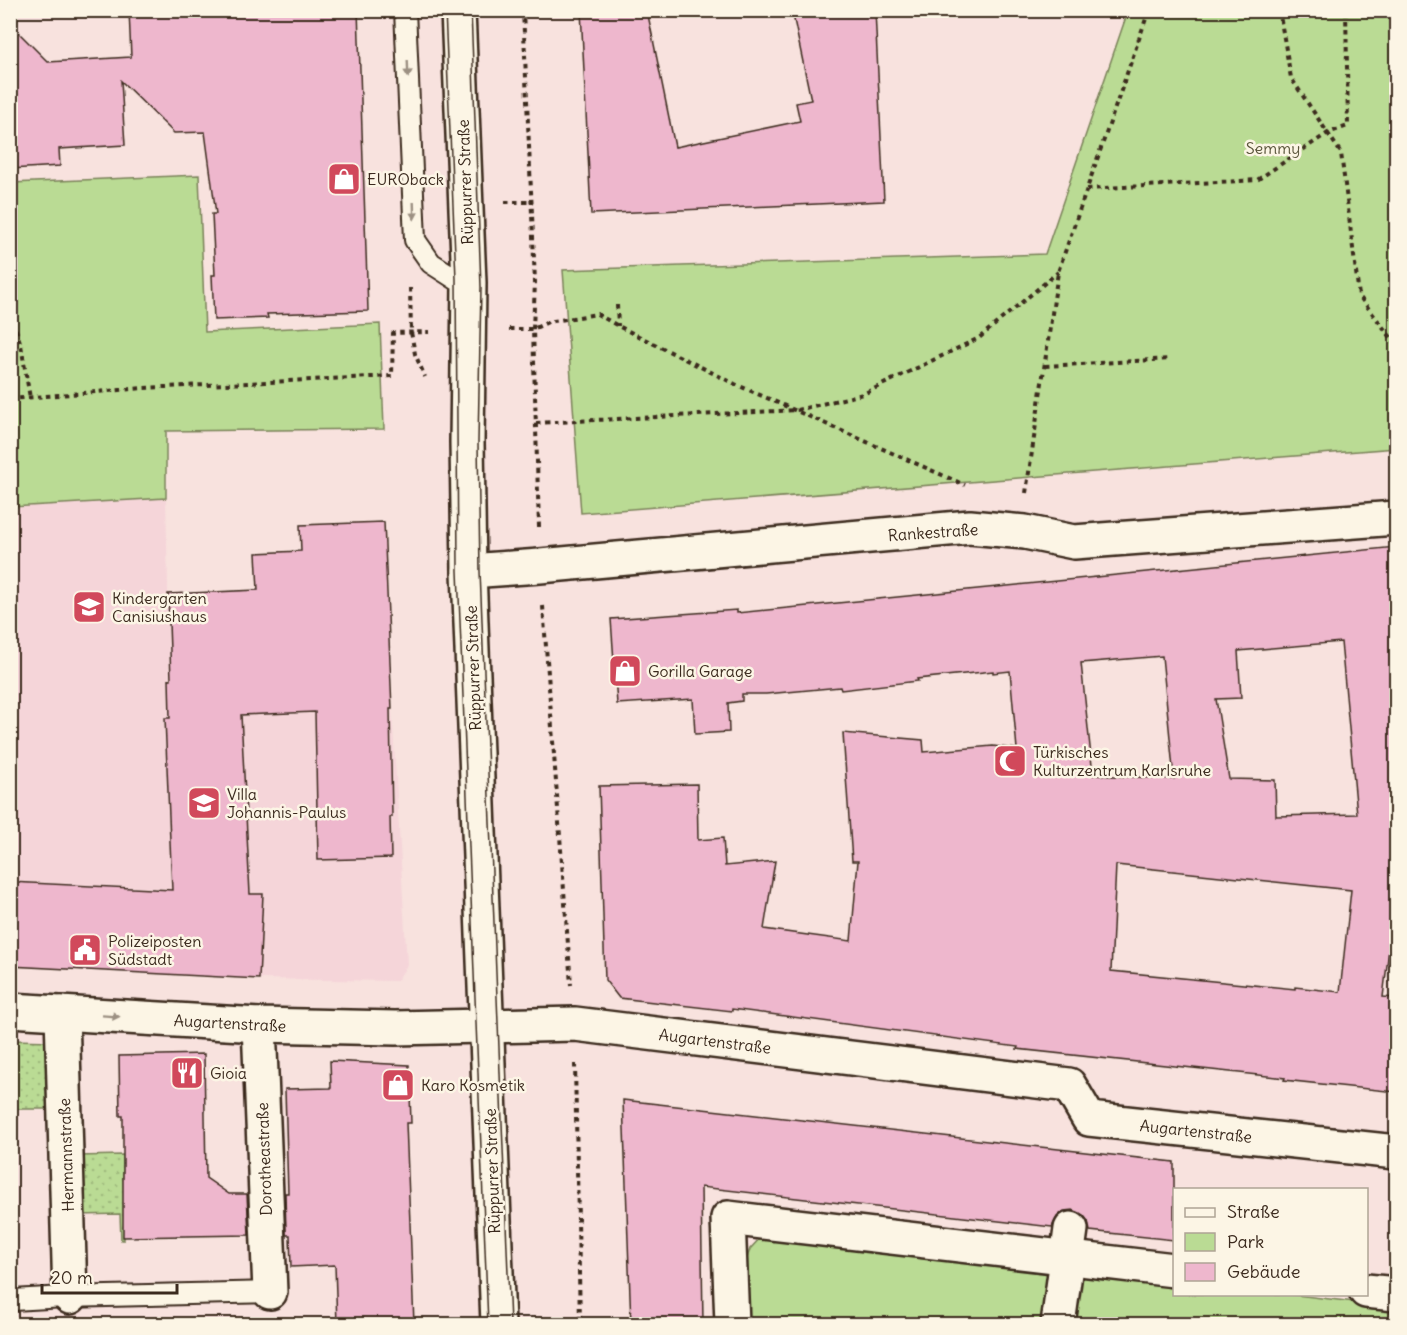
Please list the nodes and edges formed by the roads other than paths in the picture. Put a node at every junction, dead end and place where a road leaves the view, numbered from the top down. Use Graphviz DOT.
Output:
graph roads {
  1 [pos="405,10"];
  2 [pos="458,10"];
  3 [pos="468,284"];
  4 [pos="1396,518"];
  5 [pos="469,571"];
  6 [pos="10,1010"];
  7 [pos="62,1013"];
  8 [pos="259,1025"];
  9 [pos="487,1026"];
  10 [pos="1396,1152"];
  11 [pos="1069,1243"];
  12 [pos="1173,1270"];
  13 [pos="1368,1291"];
  14 [pos="270,1292"];
  15 [pos="1396,1294"];
  16 [pos="70,1297"];
  17 [pos="13,1300"];
  18 [pos="498,1324"];
  19 [pos="732,1324"];
  20 [pos="1058,1324"];
  1 -- 3 [label="lane, one-way"];
  2 -- 3 [label="street, Rüppurrer Straße"];
  3 -- 5 [label="street, Rüppurrer Straße"];
  4 -- 5 [label="street, Rankestraße"];
  5 -- 9 [label="street, Rüppurrer Straße"];
  6 -- 7 [label="street, Augartenstraße"];
  7 -- 8 [label="street, Augartenstraße, one-way"];
  7 -- 16 [label="street, Hermannstraße"];
  8 -- 9 [label="street, Augartenstraße"];
  8 -- 14 [label="street, Dorotheastraße"];
  9 -- 10 [label="street, Augartenstraße"];
  9 -- 18 [label="street, Rüppurrer Straße"];
  11 -- 12 [label="street"];
  11 -- 19 [label="street"];
  11 -- 20 [label="street"];
  13 -- 15 [label="street"];
  14 -- 16 [label="lane"];
  16 -- 17 [label="lane"];
}
